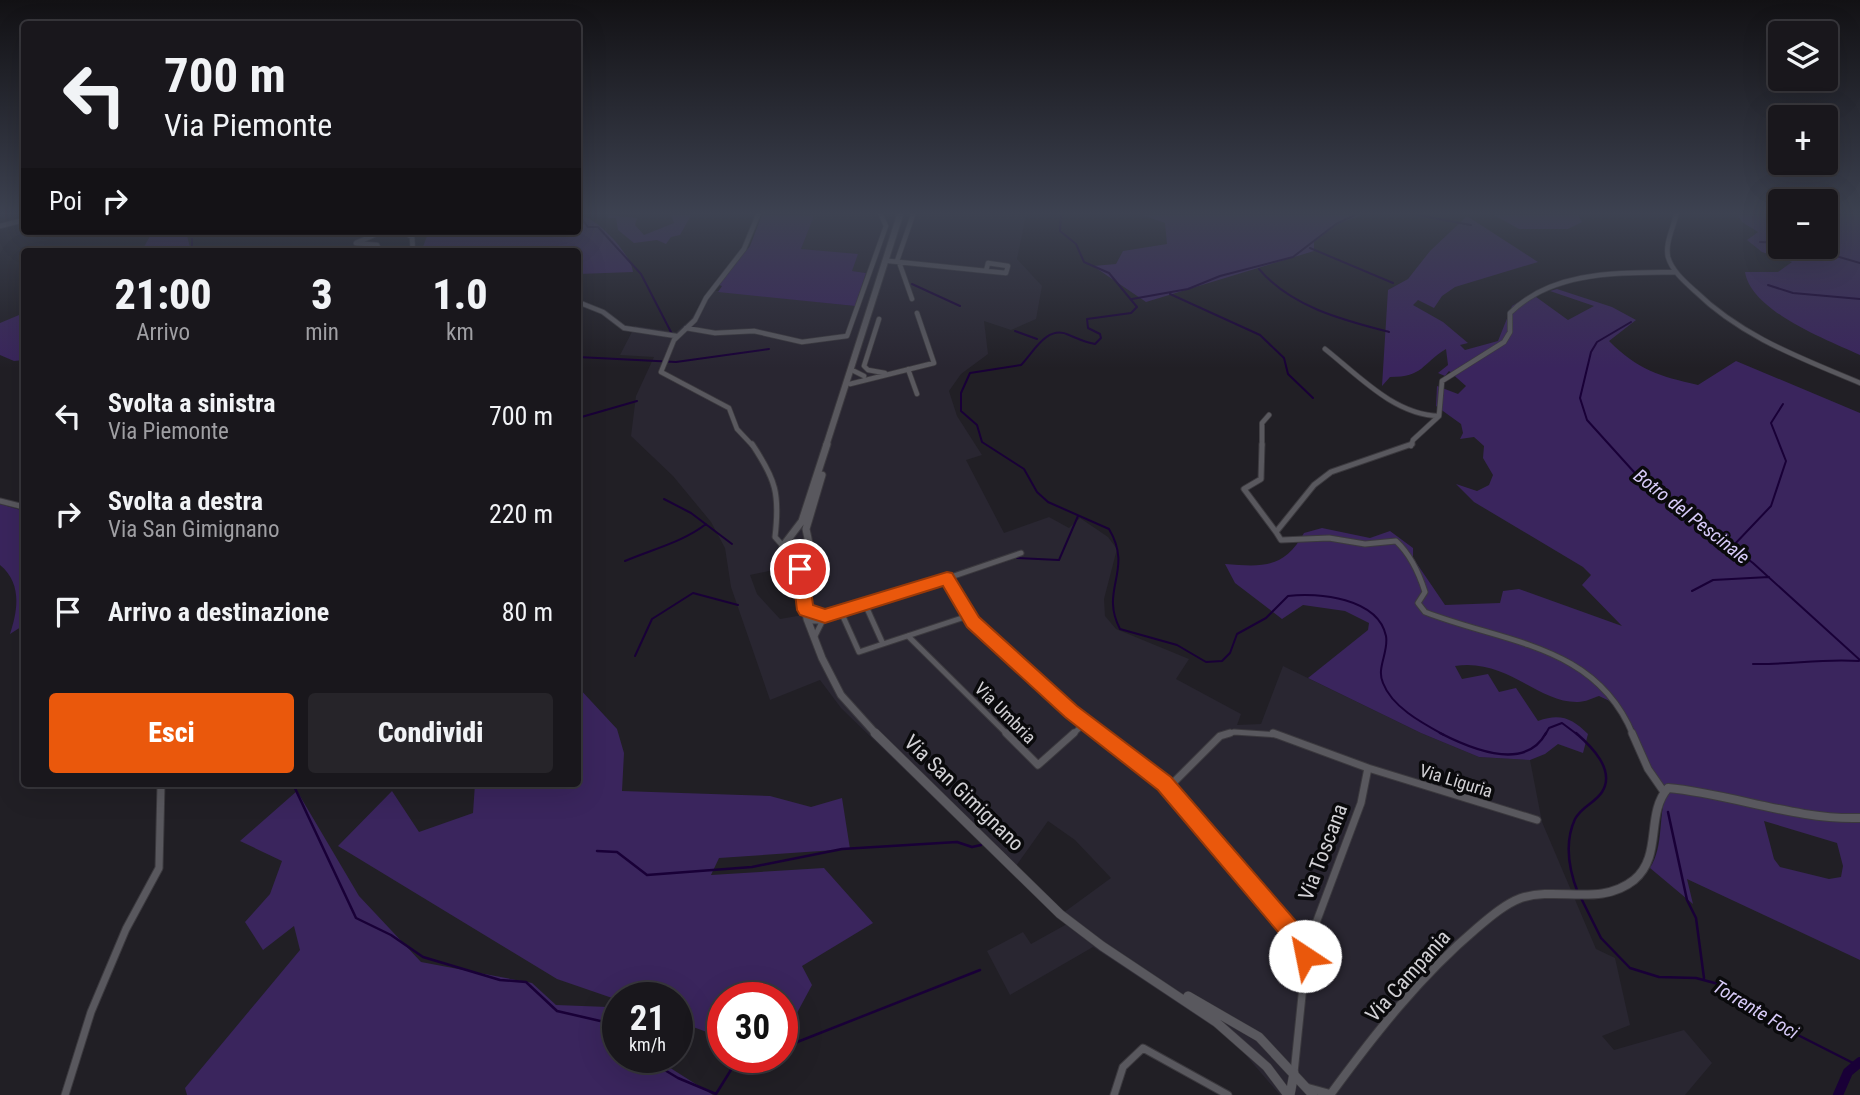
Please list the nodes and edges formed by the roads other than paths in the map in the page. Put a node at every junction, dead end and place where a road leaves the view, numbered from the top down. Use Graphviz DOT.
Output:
graph roads {
  1 [pos="731,266"];
  2 [pos="872,266"];
  3 [pos="885,266"];
  4 [pos="887,266"];
  5 [pos="900,266"];
  6 [pos="943,266"];
  7 [pos="987,266"];
  8 [pos="1008,266"];
  9 [pos="1673,266"];
  10 [pos="986,271"];
  11 [pos="1676,272"];
  12 [pos="912,299"];
  13 [pos="581,303"];
  14 [pos="917,313"];
  15 [pos="879,319"];
  16 [pos="686,328"];
  17 [pos="676,337"];
  18 [pos="1325,349"];
  19 [pos="908,369"];
  20 [pos="854,371"];
  21 [pos="885,373"];
  22 [pos="867,377"];
  23 [pos="1860,383"];
  24 [pos="850,384"];
  25 [pos="917,394"];
  26 [pos="1269,415"];
  27 [pos="1439,416"];
  28 [pos="0,501"];
  29 [pos="21,506"];
  30 [pos="1276,533"];
  31 [pos="808,539"];
  32 [pos="787,541"];
  33 [pos="1021,553"];
  34 [pos="805,554"];
  35 [pos="790,556"];
  36 [pos="800,573"];
  37 [pos="961,573"];
  38 [pos="947,578"];
  39 [pos="931,583"];
  40 [pos="954,593"];
  41 [pos="865,604"];
  42 [pos="806,610"];
  43 [pos="841,612"];
  44 [pos="833,615"];
  45 [pos="968,616"];
  46 [pos="823,620"];
  47 [pos="808,621"];
  48 [pos="908,636"];
  49 [pos="814,638"];
  50 [pos="883,644"];
  51 [pos="1085,723"];
  52 [pos="1368,768"];
  53 [pos="161,787"];
  54 [pos="1168,788"];
  55 [pos="1664,792"];
  56 [pos="1860,818"];
  57 [pos="1537,820"];
  58 [pos="1306,949"];
  59 [pos="1172,989"];
  60 [pos="1294,1073"];
  61 [pos="1310,1092"];
  62 [pos="1330,1094"];
  63 [pos="65,1095"];
  64 [pos="1114,1095"];
  65 [pos="1228,1095"];
  66 [pos="1289,1095"];
  1 -- 16 [label="street"];
  2 -- 16 [label="street"];
  3 -- 32 [label="main road"];
  4 -- 20 [label="main road"];
  5 -- 12 [label="street"];
  6 -- 10 [label="street"];
  7 -- 10 [label="street"];
  8 -- 10 [label="street"];
  9 -- 11 [label="street"];
  11 -- 23 [label="street"];
  11 -- 27 [label="street"];
  13 -- 17 [label="street"];
  14 -- 19 [label="street"];
  15 -- 21 [label="street"];
  16 -- 17 [label="street"];
  17 -- 32 [label="street"];
  18 -- 27 [label="street"];
  19 -- 21 [label="street"];
  19 -- 25 [label="street"];
  20 -- 22 [label="street"];
  20 -- 24 [label="main road"];
  21 -- 22 [label="street"];
  22 -- 24 [label="street"];
  24 -- 31 [label="main road"];
  26 -- 30 [label="street"];
  27 -- 30 [label="street"];
  28 -- 29 [label="street"];
  30 -- 55 [label="street"];
  31 -- 32 [label="main road"];
  31 -- 34 [label="main road"];
  32 -- 35 [label="main road"];
  33 -- 37 [label="street"];
  34 -- 35 [label="main road"];
  34 -- 36 [label="main road, Via San Gimignano"];
  35 -- 36 [label="main road, Via San Gimignano"];
  36 -- 42 [label="main road, Via San Gimignano"];
  37 -- 38 [label="street"];
  37 -- 40 [label="street"];
  38 -- 39 [label="street"];
  38 -- 40 [label="street"];
  39 -- 40 [label="street"];
  39 -- 41 [label="street"];
  40 -- 45 [label="street"];
  41 -- 43 [label="street"];
  41 -- 50 [label="street"];
  42 -- 44 [label="street"];
  42 -- 47 [label="main road, Via San Gimignano"];
  43 -- 44 [label="street"];
  43 -- 50 [label="street"];
  44 -- 46 [label="street"];
  45 -- 48 [label="street"];
  45 -- 51 [label="street"];
  46 -- 47 [label="street"];
  46 -- 49 [label="street"];
  47 -- 49 [label="main road, Via San Gimignano"];
  48 -- 50 [label="street"];
  48 -- 51 [label="street, Via Umbria"];
  49 -- 59 [label="main road, Via San Gimignano"];
  51 -- 54 [label="street"];
  52 -- 54 [label="street, Via Liguria"];
  52 -- 57 [label="street, Via Liguria"];
  52 -- 58 [label="street, Via Toscana"];
  53 -- 63 [label="street"];
  54 -- 58 [label="street"];
  55 -- 56 [label="street"];
  55 -- 62 [label="street, Via Campania"];
  58 -- 60 [label="street, Via Toscana"];
  59 -- 60 [label="main road, Via San Gimignano"];
  59 -- 66 [label="main road, Via San Gimignano"];
  60 -- 61 [label="main road, Via San Gimignano"];
  60 -- 66 [label="main road"];
  61 -- 62 [label="street, Via Campania"];
  64 -- 65 [label="street"];
}
